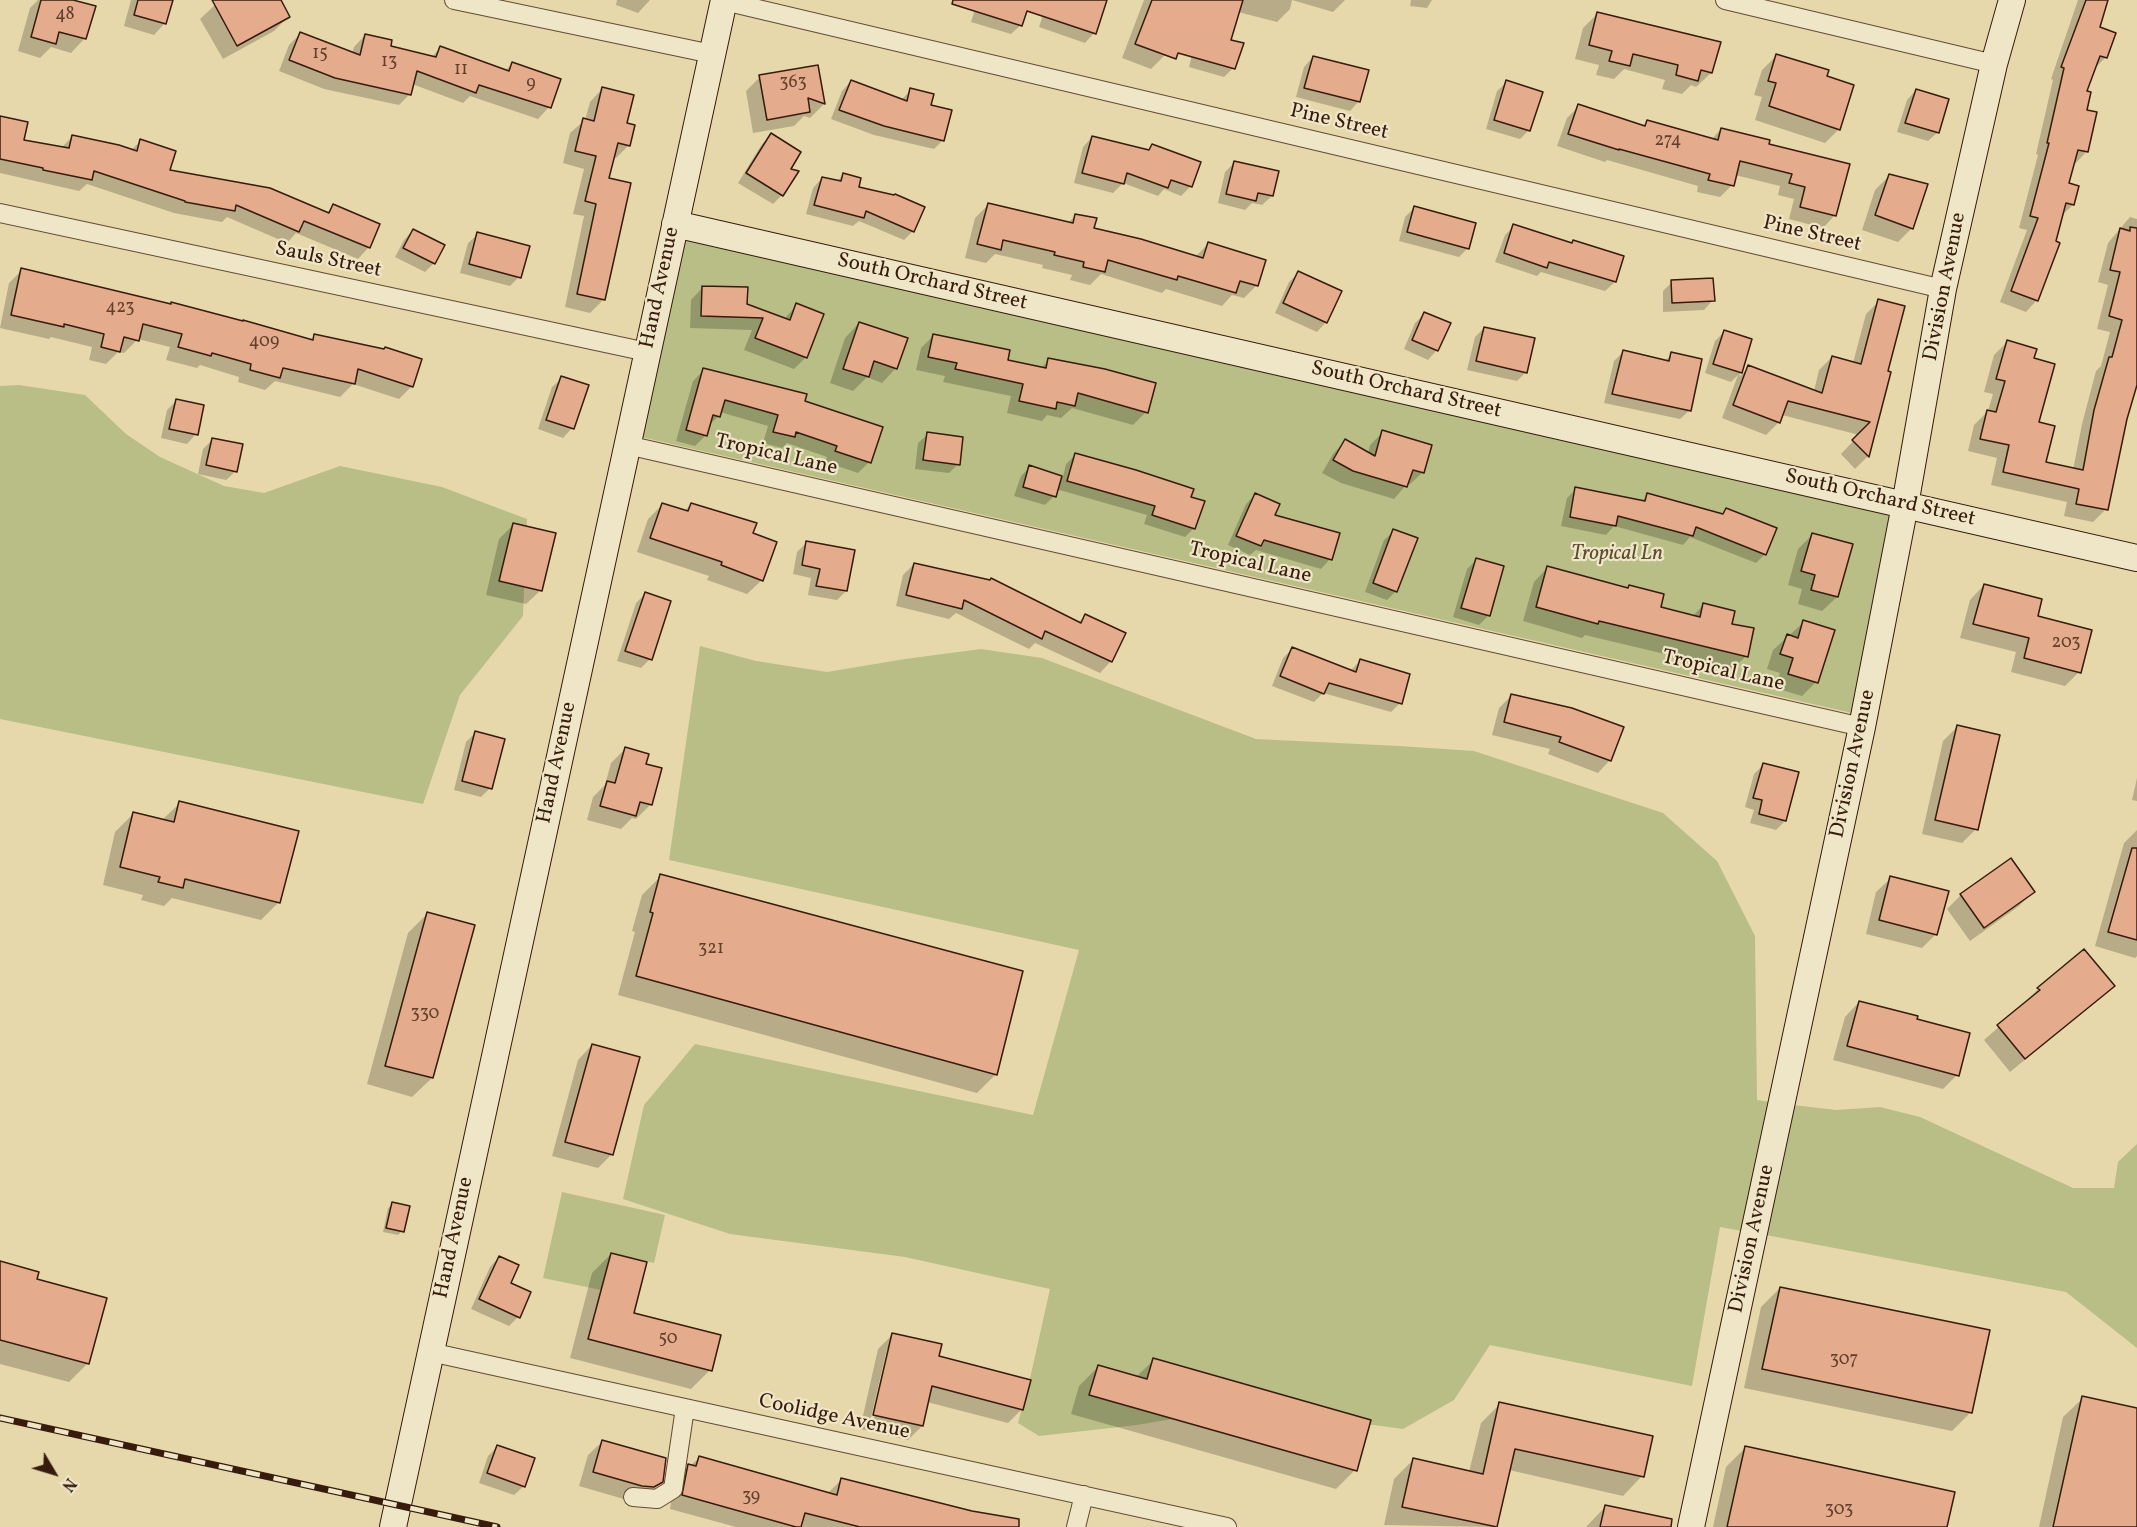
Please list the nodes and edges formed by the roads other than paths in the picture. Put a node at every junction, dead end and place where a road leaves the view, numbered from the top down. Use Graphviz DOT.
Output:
graph roads {
  1 [pos="454,0"];
  2 [pos="1725,0"];
  3 [pos="2012,0"];
  4 [pos="724,1"];
  5 [pos="712,54"];
  6 [pos="1994,64"];
  7 [pos="0,213"];
  8 [pos="675,224"];
  9 [pos="1943,289"];
  10 [pos="647,352"];
  11 [pos="627,445"];
  12 [pos="1905,505"];
  13 [pos="2137,558"];
  14 [pos="1862,727"];
  15 [pos="430,1352"];
  16 [pos="685,1408"];
  17 [pos="1084,1496"];
  18 [pos="633,1497"];
  19 [pos="393,1527"];
  20 [pos="1076,1527"];
  21 [pos="1227,1527"];
  22 [pos="1691,1527"];
  1 -- 5 [label="street"];
  2 -- 6 [label="street"];
  3 -- 6 [label="street, Division Avenue"];
  4 -- 5 [label="street, Hand Avenue"];
  4 -- 9 [label="street, Pine Street"];
  5 -- 8 [label="street, Hand Avenue"];
  6 -- 9 [label="street, Division Avenue"];
  7 -- 10 [label="street, Sauls Street"];
  8 -- 10 [label="street, Hand Avenue"];
  8 -- 12 [label="street, South Orchard Street"];
  9 -- 12 [label="street, Division Avenue"];
  10 -- 11 [label="street, Hand Avenue"];
  11 -- 14 [label="street, Tropical Lane"];
  11 -- 15 [label="street, Hand Avenue"];
  12 -- 13 [label="street, South Orchard Street"];
  12 -- 14 [label="street, Division Avenue"];
  14 -- 22 [label="street, Division Avenue"];
  15 -- 16 [label="street, Coolidge Avenue"];
  15 -- 19 [label="street, Hand Avenue"];
  16 -- 17 [label="street, Coolidge Avenue"];
  16 -- 18 [label="street"];
  17 -- 20 [label="street"];
  17 -- 21 [label="street, Coolidge Avenue"];
}
